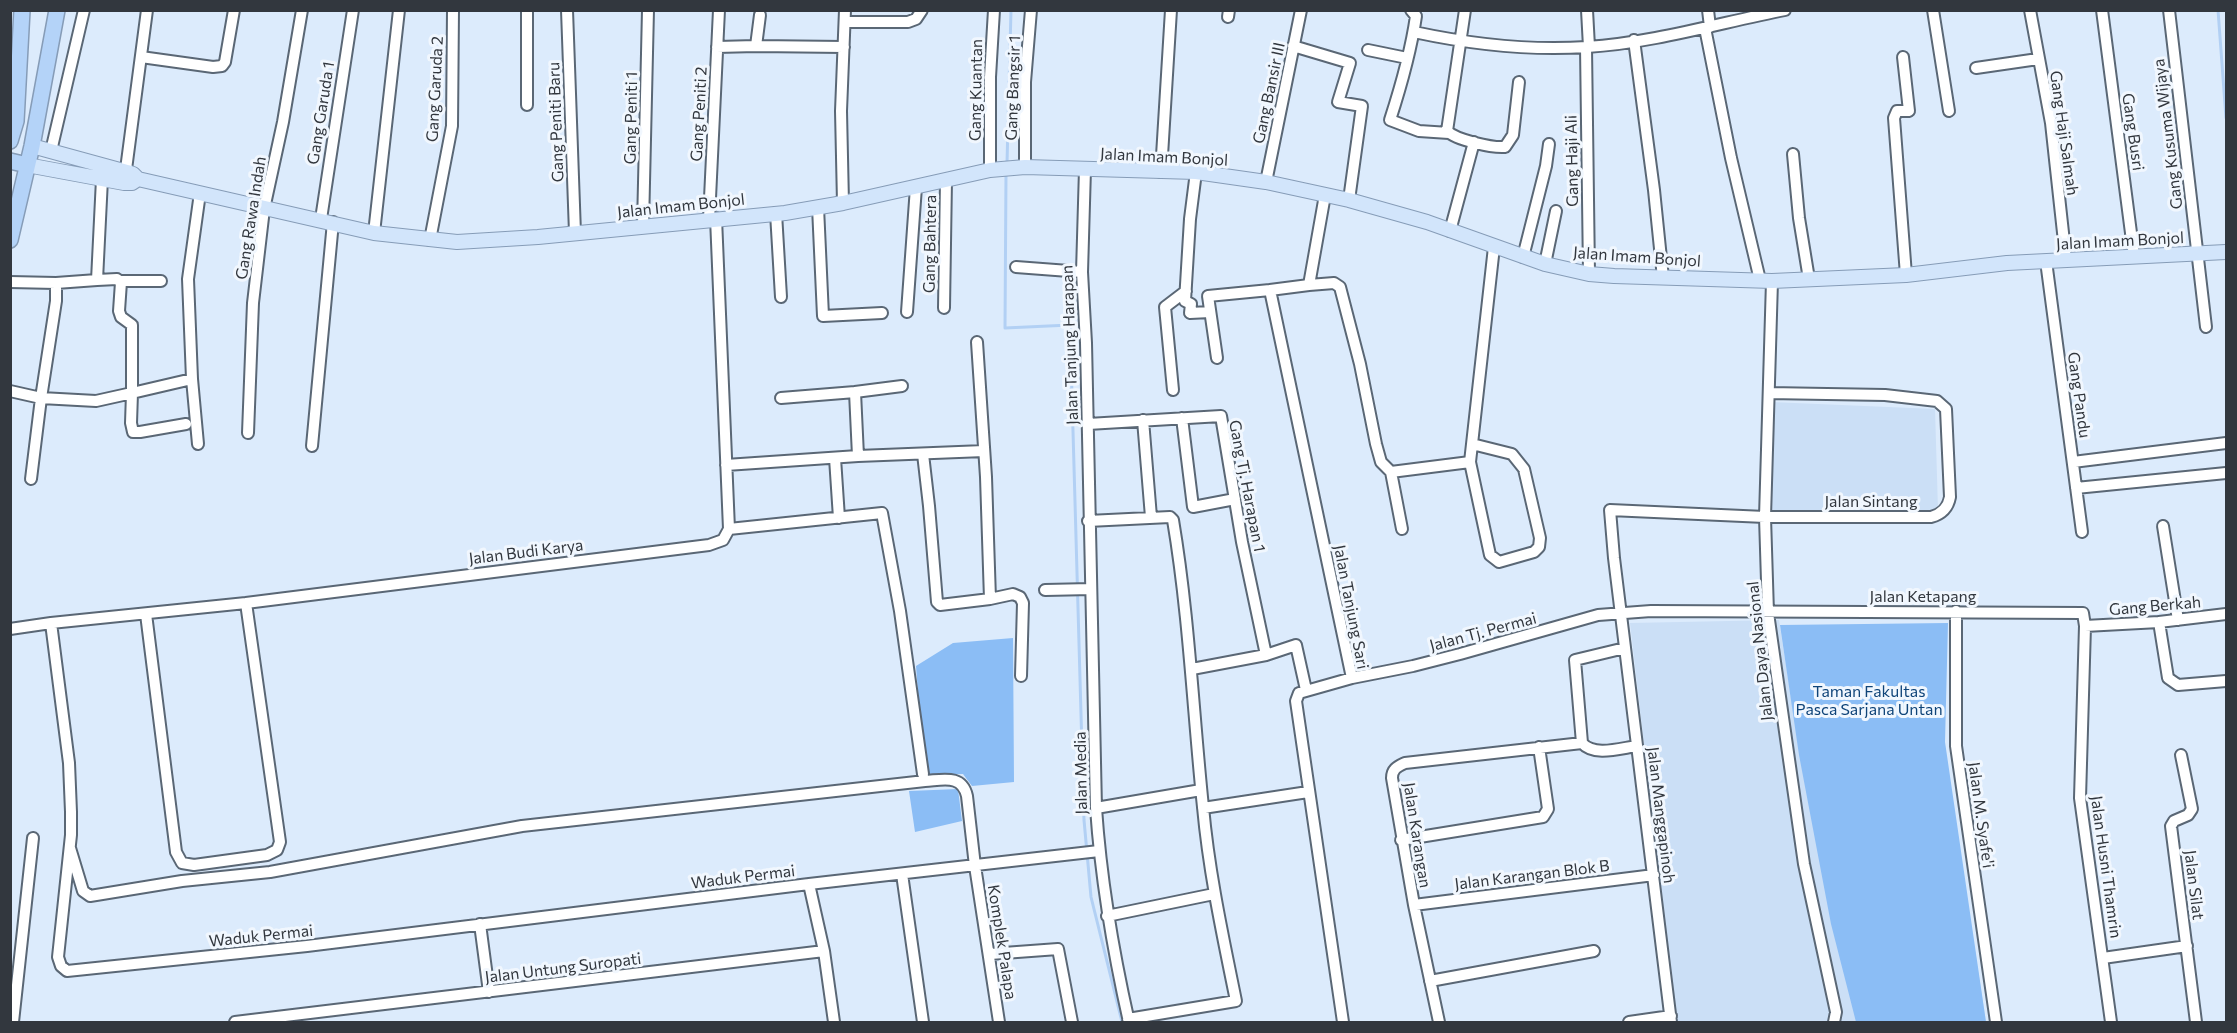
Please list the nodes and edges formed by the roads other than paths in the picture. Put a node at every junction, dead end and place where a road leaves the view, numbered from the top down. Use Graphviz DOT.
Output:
graph roads {
  1 [pos="22,10"];
  2 [pos="57,10"];
  3 [pos="84,10"];
  4 [pos="147,10"];
  5 [pos="234,10"];
  6 [pos="302,10"];
  7 [pos="353,10"];
  8 [pos="399,10"];
  9 [pos="453,10"];
  10 [pos="527,10"];
  11 [pos="567,10"];
  12 [pos="648,10"];
  13 [pos="719,10"];
  14 [pos="845,10"];
  15 [pos="921,10"];
  16 [pos="994,10"];
  17 [pos="1031,10"];
  18 [pos="1171,10"];
  19 [pos="1301,10"];
  20 [pos="1411,10"];
  21 [pos="1465,10"];
  22 [pos="1587,10"];
  23 [pos="1708,10"];
  24 [pos="1785,10"];
  25 [pos="1933,10"];
  26 [pos="2030,10"];
  27 [pos="2102,10"];
  28 [pos="2169,10"];
  29 [pos="1772,12"];
  30 [pos="760,15"];
  31 [pos="845,22"];
  32 [pos="1707,27"];
  33 [pos="1414,32"];
  34 [pos="1634,40"];
  35 [pos="1459,41"];
  36 [pos="756,46"];
  37 [pos="1293,46"];
  38 [pos="717,47"];
  39 [pos="844,47"];
  40 [pos="1587,47"];
  41 [pos="1368,50"];
  42 [pos="141,57"];
  43 [pos="1903,57"];
  44 [pos="1407,58"];
  45 [pos="2038,59"];
  46 [pos="1976,68"];
  47 [pos="1519,82"];
  48 [pos="527,105"];
  49 [pos="1949,111"];
  50 [pos="1449,133"];
  51 [pos="11,141"];
  52 [pos="1474,142"];
  53 [pos="1549,144"];
  54 [pos="32,146"];
  55 [pos="51,151"];
  56 [pos="1793,154"];
  57 [pos="10,161"];
  58 [pos="27,165"];
  59 [pos="1022,168"];
  60 [pos="1084,169"];
  61 [pos="991,170"];
  62 [pos="1161,172"];
  63 [pos="1196,172"];
  64 [pos="130,178"];
  65 [pos="102,179"];
  66 [pos="946,180"];
  67 [pos="1266,182"];
  68 [pos="916,187"];
  69 [pos="200,193"];
  70 [pos="1325,195"];
  71 [pos="1349,200"];
  72 [pos="843,203"];
  73 [pos="818,207"];
  74 [pos="264,209"];
  75 [pos="1556,210"];
  76 [pos="776,213"];
  77 [pos="713,219"];
  78 [pos="327,221"];
  79 [pos="643,226"];
  80 [pos="1450,231"];
  81 [pos="374,233"];
  82 [pos="575,233"];
  83 [pos="10,240"];
  84 [pos="430,240"];
  85 [pos="1494,247"];
  86 [pos="2225,252"];
  87 [pos="2198,253"];
  88 [pos="2134,256"];
  89 [pos="1523,257"];
  90 [pos="2066,260"];
  91 [pos="2046,261"];
  92 [pos="1545,264"];
  93 [pos="1016,267"];
  94 [pos="1082,272"];
  95 [pos="1589,274"];
  96 [pos="1906,275"];
  97 [pos="1663,278"];
  98 [pos="1809,279"];
  99 [pos="97,280"];
  100 [pos="119,280"];
  101 [pos="161,281"];
  102 [pos="1766,281"];
  103 [pos="10,282"];
  104 [pos="56,283"];
  105 [pos="1309,285"];
  106 [pos="1270,290"];
  107 [pos="1185,296"];
  108 [pos="781,297"];
  109 [pos="944,308"];
  110 [pos="907,312"];
  111 [pos="1210,312"];
  112 [pos="882,314"];
  113 [pos="2206,327"];
  114 [pos="977,342"];
  115 [pos="1217,358"];
  116 [pos="192,379"];
  117 [pos="902,386"];
  118 [pos="1173,390"];
  119 [pos="10,391"];
  120 [pos="855,392"];
  121 [pos="132,393"];
  122 [pos="1768,393"];
  123 [pos="41,398"];
  124 [pos="781,398"];
  125 [pos="1182,418"];
  126 [pos="1143,420"];
  127 [pos="186,424"];
  128 [pos="1088,424"];
  129 [pos="248,433"];
  130 [pos="2226,443"];
  131 [pos="198,444"];
  132 [pos="1472,444"];
  133 [pos="312,446"];
  134 [pos="984,451"];
  135 [pos="923,454"];
  136 [pos="858,456"];
  137 [pos="835,458"];
  138 [pos="1470,462"];
  139 [pos="2073,462"];
  140 [pos="726,465"];
  141 [pos="1391,472"];
  142 [pos="2226,473"];
  143 [pos="32,479"];
  144 [pos="2076,488"];
  145 [pos="1235,499"];
  146 [pos="1151,517"];
  147 [pos="1764,517"];
  148 [pos="839,518"];
  149 [pos="1088,521"];
  150 [pos="2163,526"];
  151 [pos="729,529"];
  152 [pos="1402,529"];
  153 [pos="2082,532"];
  154 [pos="1089,589"];
  155 [pos="1045,590"];
  156 [pos="990,599"];
  157 [pos="246,603"];
  158 [pos="1956,611"];
  159 [pos="1621,612"];
  160 [pos="2079,612"];
  161 [pos="1768,613"];
  162 [pos="146,614"];
  163 [pos="2226,614"];
  164 [pos="2178,620"];
  165 [pos="2159,622"];
  166 [pos="51,623"];
  167 [pos="2085,626"];
  168 [pos="10,629"];
  169 [pos="1625,648"];
  170 [pos="1266,655"];
  171 [pos="1192,669"];
  172 [pos="1021,676"];
  173 [pos="1352,678"];
  174 [pos="2226,681"];
  175 [pos="1306,690"];
  176 [pos="1582,743"];
  177 [pos="1637,746"];
  178 [pos="1539,747"];
  179 [pos="2181,756"];
  180 [pos="923,774"];
  181 [pos="1201,790"];
  182 [pos="1308,792"];
  183 [pos="1096,808"];
  184 [pos="1203,808"];
  185 [pos="33,838"];
  186 [pos="1401,840"];
  187 [pos="70,848"];
  188 [pos="1098,851"];
  189 [pos="975,866"];
  190 [pos="902,874"];
  191 [pos="1654,874"];
  192 [pos="809,884"];
  193 [pos="1214,894"];
  194 [pos="1414,905"];
  195 [pos="1107,916"];
  196 [pos="480,924"];
  197 [pos="2187,946"];
  198 [pos="824,951"];
  199 [pos="1594,951"];
  200 [pos="990,954"];
  201 [pos="2103,958"];
  202 [pos="1430,981"];
  203 [pos="489,992"];
  204 [pos="1835,1017"];
  205 [pos="1671,1019"];
  206 [pos="1129,1021"];
  207 [pos="13,1023"];
  208 [pos="235,1023"];
  209 [pos="834,1023"];
  210 [pos="923,1023"];
  211 [pos="999,1023"];
  212 [pos="1072,1023"];
  213 [pos="1343,1023"];
  214 [pos="1439,1023"];
  215 [pos="1629,1023"];
  216 [pos="1843,1023"];
  217 [pos="1996,1023"];
  218 [pos="2111,1023"];
  219 [pos="2196,1023"];
  1 -- 51 [label="highway"];
  2 -- 54 [label="highway"];
  3 -- 55 [label="street"];
  4 -- 42 [label="street"];
  5 -- 42 [label="street"];
  6 -- 74 [label="street, Gang Rawa Indah"];
  7 -- 78 [label="street, Gang Garuda 1"];
  8 -- 81 [label="street"];
  9 -- 84 [label="street, Gang Garuda 2"];
  10 -- 48 [label="street"];
  11 -- 82 [label="street, Gang Peniti Baru"];
  12 -- 79 [label="street, Gang Peniti 1"];
  13 -- 38 [label="street, Gang Peniti 2"];
  14 -- 31 [label="street"];
  15 -- 31 [label="street"];
  16 -- 61 [label="street, Gang Kuantan"];
  17 -- 59 [label="street, Gang Bangsir 1"];
  18 -- 62 [label="street"];
  19 -- 37 [label="street, Gang Bansir III"];
  20 -- 33 [label="street"];
  21 -- 35 [label="street"];
  22 -- 40 [label="street, Gang Haji Ali"];
  23 -- 32 [label="street, Jalan Daya Nasional"];
  24 -- 29 [label="street"];
  25 -- 49 [label="street"];
  26 -- 45 [label="street, Gang Haji Salmah"];
  27 -- 88 [label="street, Gang Busri"];
  28 -- 87 [label="street, Gang Kusuma Wijaya"];
  29 -- 32 [label="street"];
  30 -- 36 [label="street"];
  31 -- 39 [label="street"];
  32 -- 34 [label="street"];
  32 -- 102 [label="street, Jalan Daya Nasional"];
  33 -- 35 [label="street"];
  33 -- 44 [label="street"];
  34 -- 40 [label="street"];
  34 -- 97 [label="street"];
  35 -- 40 [label="street"];
  35 -- 50 [label="street"];
  36 -- 38 [label="street"];
  36 -- 39 [label="street"];
  37 -- 67 [label="street, Gang Bansir III"];
  37 -- 71 [label="street"];
  38 -- 77 [label="street, Gang Peniti 2"];
  39 -- 72 [label="street"];
  40 -- 95 [label="street, Gang Haji Ali"];
  41 -- 44 [label="street"];
  42 -- 64 [label="street"];
  43 -- 96 [label="street"];
  44 -- 50 [label="street"];
  45 -- 46 [label="street"];
  45 -- 90 [label="street, Gang Haji Salmah"];
  47 -- 52 [label="street"];
  50 -- 52 [label="street"];
  51 -- 54 [label="highway"];
  52 -- 80 [label="street"];
  53 -- 89 [label="street"];
  54 -- 55 [label="main road, Jalan Imam Bonjol"];
  54 -- 58 [label="highway"];
  55 -- 64 [label="main road, Jalan Imam Bonjol"];
  56 -- 98 [label="street"];
  57 -- 58 [label="highway"];
  58 -- 65 [label="main road, Jalan Imam Bonjol"];
  58 -- 83 [label="highway"];
  59 -- 60 [label="main road, Jalan Imam Bonjol"];
  59 -- 61 [label="main road, Jalan Imam Bonjol"];
  60 -- 62 [label="main road, Jalan Imam Bonjol"];
  60 -- 94 [label="street, Jalan Tanjung Harapan"];
  61 -- 66 [label="main road, Jalan Imam Bonjol"];
  62 -- 63 [label="main road, Jalan Imam Bonjol"];
  63 -- 67 [label="main road, Jalan Imam Bonjol"];
  63 -- 107 [label="street"];
  64 -- 65 [label="main road, Jalan Imam Bonjol"];
  64 -- 69 [label="main road, Jalan Imam Bonjol"];
  65 -- 99 [label="street"];
  66 -- 68 [label="main road, Jalan Imam Bonjol"];
  66 -- 109 [label="street, Gang Bahtera"];
  67 -- 70 [label="main road, Jalan Imam Bonjol"];
  68 -- 72 [label="main road, Jalan Imam Bonjol"];
  68 -- 110 [label="street"];
  69 -- 74 [label="main road, Jalan Imam Bonjol"];
  69 -- 116 [label="street"];
  70 -- 71 [label="main road, Jalan Imam Bonjol"];
  70 -- 105 [label="street"];
  71 -- 80 [label="main road, Jalan Imam Bonjol"];
  72 -- 73 [label="main road, Jalan Imam Bonjol"];
  73 -- 76 [label="main road, Jalan Imam Bonjol"];
  73 -- 112 [label="street"];
  74 -- 78 [label="main road, Jalan Imam Bonjol"];
  74 -- 129 [label="street, Gang Rawa Indah"];
  75 -- 92 [label="street"];
  76 -- 77 [label="main road, Jalan Imam Bonjol"];
  76 -- 108 [label="street"];
  77 -- 79 [label="main road, Jalan Imam Bonjol"];
  77 -- 140 [label="street"];
  78 -- 81 [label="main road, Jalan Imam Bonjol"];
  78 -- 133 [label="street, Gang Garuda 1"];
  79 -- 82 [label="main road, Jalan Imam Bonjol"];
  80 -- 85 [label="main road, Jalan Imam Bonjol"];
  81 -- 84 [label="main road, Jalan Imam Bonjol"];
  82 -- 84 [label="main road, Jalan Imam Bonjol"];
  85 -- 89 [label="main road, Jalan Imam Bonjol"];
  85 -- 132 [label="street"];
  86 -- 87 [label="main road, Jalan Imam Bonjol"];
  87 -- 88 [label="main road, Jalan Imam Bonjol"];
  87 -- 113 [label="street, Gang Kusuma Wijaya"];
  88 -- 90 [label="main road, Jalan Imam Bonjol"];
  89 -- 92 [label="main road, Jalan Imam Bonjol"];
  90 -- 91 [label="main road, Jalan Imam Bonjol"];
  91 -- 96 [label="main road, Jalan Imam Bonjol"];
  91 -- 139 [label="street, Gang Pandu"];
  92 -- 95 [label="main road, Jalan Imam Bonjol"];
  93 -- 94 [label="street"];
  94 -- 128 [label="street, Jalan Tanjung Harapan"];
  95 -- 97 [label="main road, Jalan Imam Bonjol"];
  96 -- 98 [label="main road, Jalan Imam Bonjol"];
  97 -- 102 [label="main road, Jalan Imam Bonjol"];
  98 -- 102 [label="main road, Jalan Imam Bonjol"];
  99 -- 100 [label="street"];
  99 -- 104 [label="street"];
  100 -- 101 [label="street"];
  100 -- 121 [label="street"];
  102 -- 122 [label="street, Jalan Daya Nasional"];
  103 -- 104 [label="street"];
  104 -- 123 [label="street"];
  105 -- 106 [label="street"];
  105 -- 141 [label="street"];
  106 -- 111 [label="street"];
  106 -- 173 [label="street, Jalan Tanjung Sari"];
  107 -- 111 [label="street"];
  107 -- 118 [label="street"];
  111 -- 115 [label="street"];
  114 -- 134 [label="street"];
  116 -- 121 [label="street"];
  116 -- 131 [label="street"];
  117 -- 120 [label="street"];
  119 -- 123 [label="street"];
  120 -- 124 [label="street"];
  120 -- 136 [label="street"];
  121 -- 123 [label="street"];
  121 -- 127 [label="street"];
  122 -- 147 [label="street, Jalan Daya Nasional"];
  122 -- 147 [label="street, Jalan Sintang"];
  123 -- 143 [label="street"];
  125 -- 126 [label="street, Gang Tj. Harapan 1"];
  125 -- 145 [label="street, Gang Tj. Harapan 1"];
  125 -- 145 [label="street"];
  126 -- 128 [label="street, Gang Tj. Harapan 1"];
  126 -- 146 [label="street"];
  128 -- 149 [label="street, Jalan Tanjung Harapan"];
  130 -- 139 [label="street"];
  132 -- 138 [label="street"];
  132 -- 138 [label="street"];
  134 -- 135 [label="street"];
  134 -- 156 [label="street"];
  135 -- 136 [label="street"];
  135 -- 156 [label="street"];
  136 -- 137 [label="street"];
  137 -- 140 [label="street"];
  137 -- 148 [label="street"];
  138 -- 141 [label="street"];
  139 -- 144 [label="street, Gang Pandu"];
  140 -- 151 [label="street"];
  141 -- 152 [label="street"];
  142 -- 144 [label="street"];
  144 -- 153 [label="street, Gang Pandu"];
  145 -- 170 [label="street, Gang Tj. Harapan 1"];
  146 -- 149 [label="street"];
  146 -- 171 [label="street"];
  147 -- 159 [label="street, Jalan Sintang"];
  147 -- 161 [label="street, Jalan Daya Nasional"];
  148 -- 151 [label="street"];
  148 -- 180 [label="street"];
  149 -- 154 [label="street, Jalan Media"];
  150 -- 164 [label="street"];
  151 -- 157 [label="street, Jalan Budi Karya"];
  154 -- 155 [label="street"];
  154 -- 183 [label="street, Jalan Media"];
  156 -- 172 [label="street"];
  157 -- 162 [label="street, Jalan Budi Karya"];
  157 -- 162 [label="street"];
  158 -- 160 [label="street, Jalan Ketapang"];
  158 -- 161 [label="street, Jalan Ketapang"];
  158 -- 217 [label="street, Jalan M. Syafe'i"];
  159 -- 161 [label="street, Jalan Ketapang"];
  159 -- 169 [label="street, Jalan Manggapinoh"];
  159 -- 173 [label="street, Jalan Tj. Permai"];
  160 -- 167 [label="street, Jalan Husni Thamrin"];
  161 -- 204 [label="street, Jalan Daya Nasional"];
  162 -- 166 [label="street, Jalan Budi Karya"];
  163 -- 164 [label="street, Gang Berkah"];
  164 -- 165 [label="street, Gang Berkah"];
  165 -- 167 [label="street, Gang Berkah"];
  165 -- 174 [label="street"];
  166 -- 168 [label="street, Jalan Budi Karya"];
  166 -- 187 [label="street, Waduk Permai"];
  167 -- 201 [label="street, Jalan Husni Thamrin"];
  169 -- 176 [label="street"];
  169 -- 177 [label="street, Jalan Manggapinoh"];
  170 -- 171 [label="street"];
  170 -- 175 [label="street"];
  171 -- 181 [label="street"];
  173 -- 175 [label="street, Jalan Tanjung Sari"];
  175 -- 182 [label="street"];
  176 -- 177 [label="street, Jalan Karangan"];
  176 -- 178 [label="street, Jalan Karangan"];
  177 -- 191 [label="street, Jalan Manggapinoh"];
  178 -- 186 [label="street"];
  178 -- 186 [label="street, Jalan Karangan"];
  179 -- 197 [label="street, Jalan Silat"];
  181 -- 183 [label="street"];
  181 -- 184 [label="street"];
  182 -- 184 [label="street"];
  182 -- 213 [label="street"];
  183 -- 188 [label="street, Jalan Media"];
  184 -- 193 [label="street"];
  185 -- 207 [label="street"];
  186 -- 194 [label="street, Jalan Karangan"];
  187 -- 189 [label="street, Komplek Palapa"];
  187 -- 196 [label="street, Waduk Permai"];
  188 -- 189 [label="street, Waduk Permai"];
  188 -- 195 [label="street, Jalan Media"];
  189 -- 190 [label="street, Waduk Permai"];
  189 -- 200 [label="street, Komplek Palapa"];
  190 -- 192 [label="street, Waduk Permai"];
  190 -- 210 [label="street"];
  191 -- 194 [label="street, Jalan Karangan Blok B"];
  191 -- 205 [label="street, Jalan Manggapinoh"];
  192 -- 196 [label="street, Waduk Permai"];
  192 -- 198 [label="street"];
  193 -- 195 [label="street"];
  193 -- 206 [label="street"];
  194 -- 202 [label="street, Jalan Karangan"];
  195 -- 206 [label="street, Jalan Media"];
  196 -- 203 [label="street"];
  197 -- 201 [label="street"];
  197 -- 219 [label="street"];
  198 -- 203 [label="street, Jalan Untung Suropati"];
  198 -- 209 [label="street"];
  199 -- 202 [label="street"];
  200 -- 211 [label="street, Komplek Palapa"];
  200 -- 212 [label="street"];
  201 -- 218 [label="street, Jalan Husni Thamrin"];
  202 -- 214 [label="street, Jalan Karangan"];
  203 -- 208 [label="street, Jalan Untung Suropati"];
  204 -- 216 [label="street, Jalan Daya Nasional"];
  205 -- 215 [label="street"];
}
